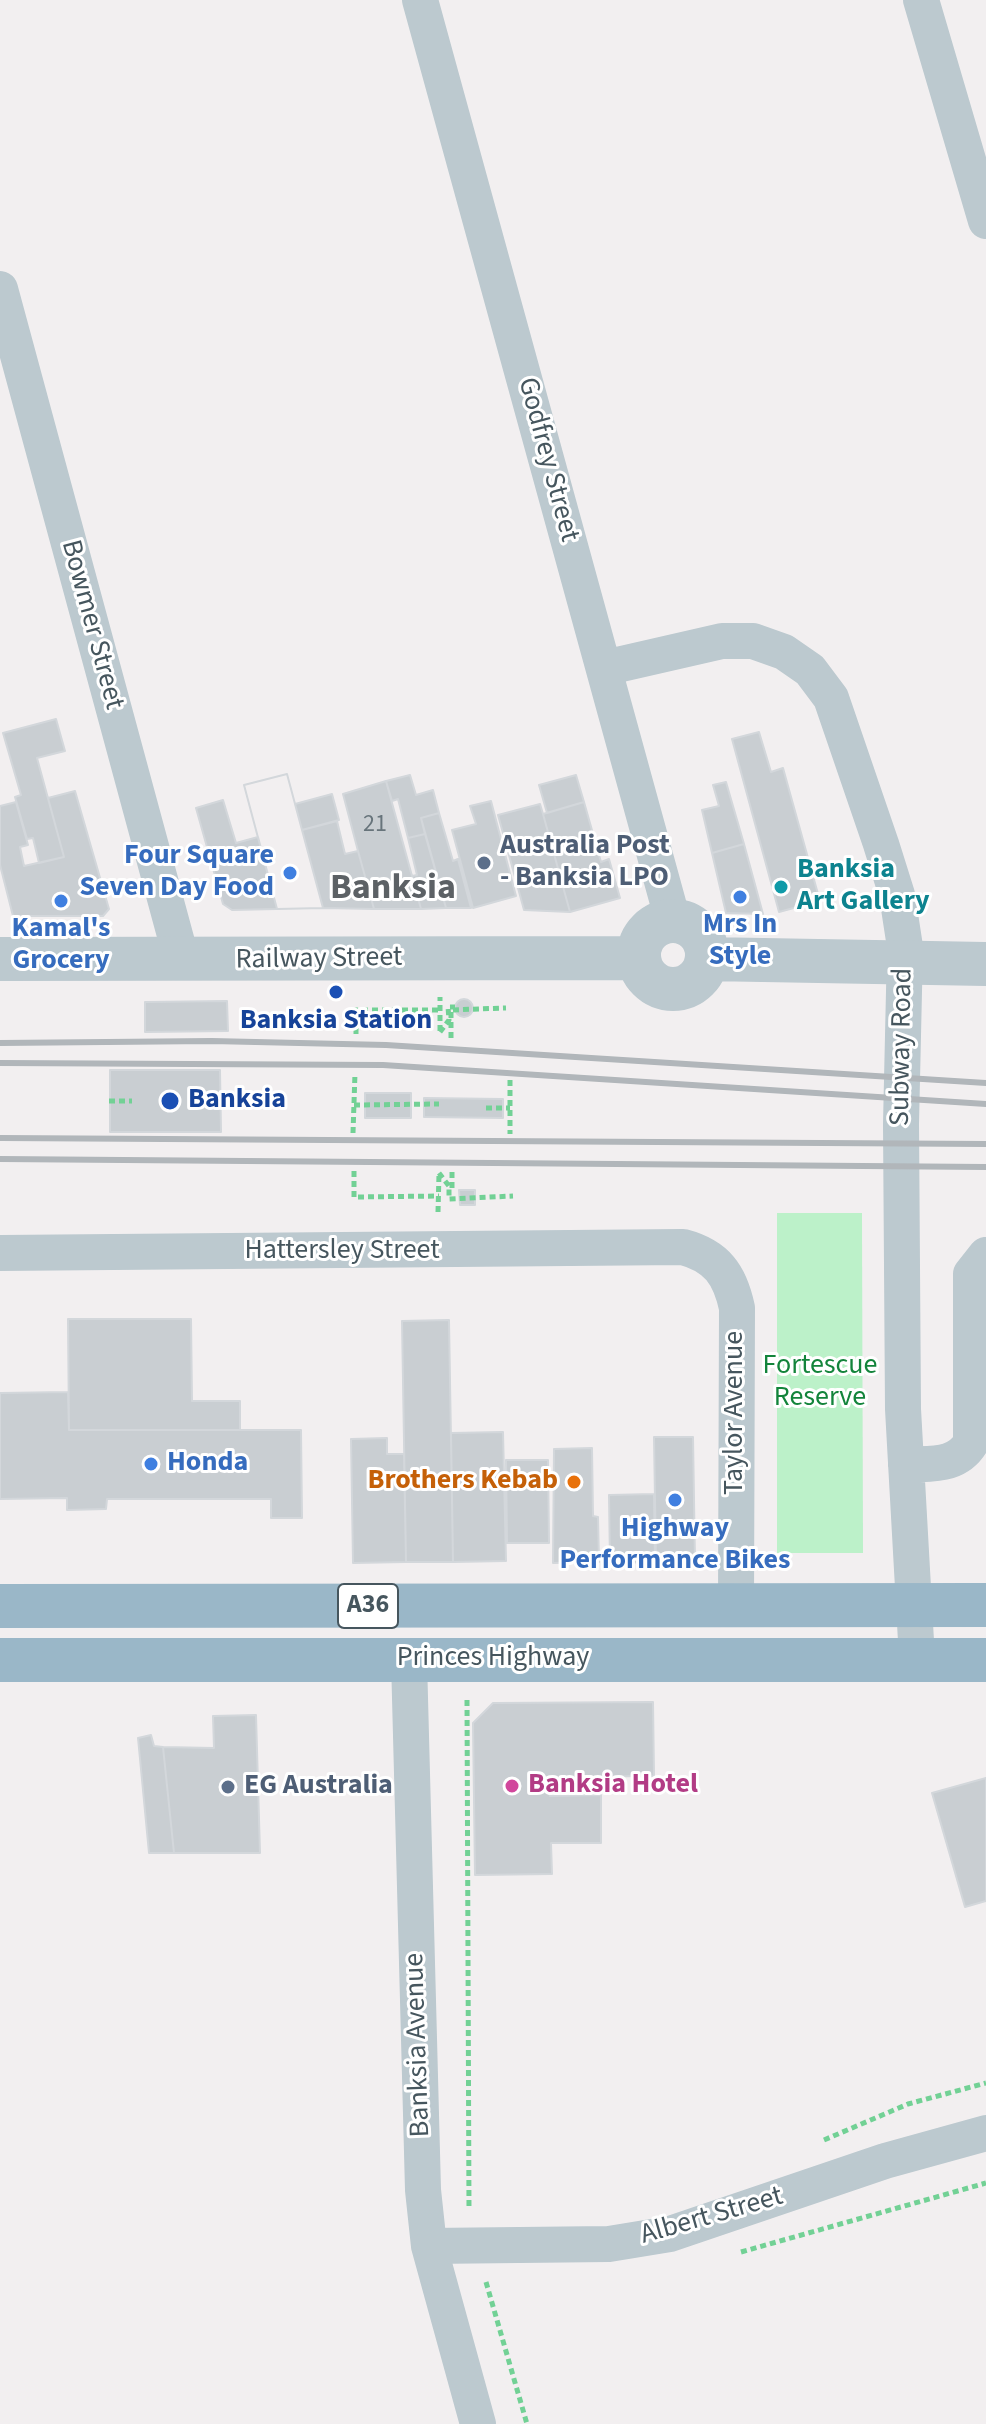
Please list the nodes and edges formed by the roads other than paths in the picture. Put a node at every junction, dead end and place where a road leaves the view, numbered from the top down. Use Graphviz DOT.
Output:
graph roads {
  1 [pos="420,0"];
  2 [pos="921,0"];
  3 [pos="986,221"];
  4 [pos="0,289"];
  5 [pos="604,668"];
  6 [pos="673,921"];
  7 [pos="638,958"];
  8 [pos="0,959"];
  9 [pos="707,959"];
  10 [pos="182,961"];
  11 [pos="970,963"];
  12 [pos="683,1247"];
  13 [pos="0,1253"];
  14 [pos="986,1255"];
  15 [pos="906,1465"];
  16 [pos="916,1604"];
  17 [pos="736,1605"];
  18 [pos="986,1605"];
  19 [pos="0,1606"];
  20 [pos="917,1659"];
  21 [pos="0,1660"];
  22 [pos="409,1660"];
  23 [pos="986,1660"];
  24 [pos="986,2133"];
  25 [pos="429,2246"];
  26 [pos="478,2424"];
  1 -- 5 [label="street, Godfrey Street"];
  2 -- 3 [label="street"];
  4 -- 10 [label="street, Bowmer Street"];
  5 -- 6 [label="street, Godfrey Street"];
  5 -- 15 [label="street, Subway Road"];
  6 -- 7 [label="street"];
  6 -- 9 [label="street"];
  7 -- 9 [label="street"];
  7 -- 10 [label="street, Railway Street"];
  8 -- 10 [label="street, Railway Street"];
  9 -- 11 [label="street"];
  12 -- 13 [label="street, Hattersley Street"];
  12 -- 17 [label="street, Taylor Avenue"];
  14 -- 15 [label="street"];
  15 -- 16 [label="street, Subway Road"];
  16 -- 17 [label="highway, Princes Highway / A36"];
  16 -- 18 [label="highway, Princes Highway / A36"];
  16 -- 20 [label="street, Subway Road"];
  17 -- 19 [label="highway, Princes Highway / A36"];
  20 -- 22 [label="highway, Princes Highway / A36"];
  20 -- 23 [label="highway, Princes Highway / A36"];
  21 -- 22 [label="highway, Princes Highway / A36"];
  22 -- 25 [label="street, Banksia Avenue"];
  24 -- 25 [label="street, Albert Street"];
  25 -- 26 [label="street, Banksia Avenue"];
}
